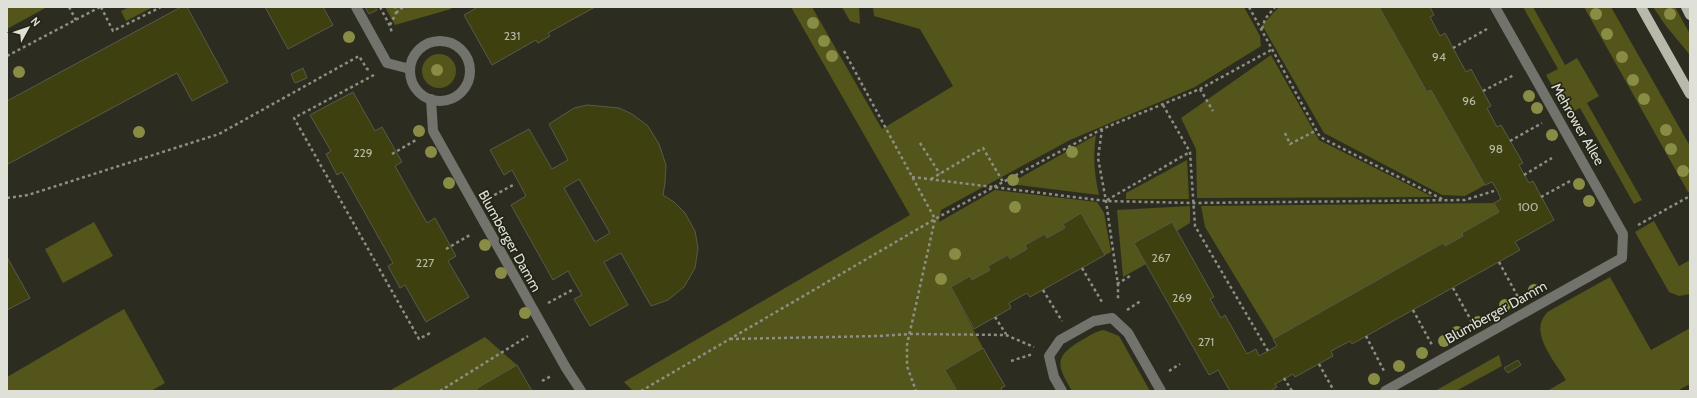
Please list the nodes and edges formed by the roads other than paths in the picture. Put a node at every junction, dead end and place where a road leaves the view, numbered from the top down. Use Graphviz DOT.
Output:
graph roads {
  1 [pos="356,7"];
  2 [pos="1495,7"];
  3 [pos="1641,7"];
  4 [pos="1686,7"];
  5 [pos="1690,14"];
  6 [pos="410,69"];
  7 [pos="1690,94"];
  8 [pos="431,100"];
  9 [pos="1622,258"];
  10 [pos="1389,389"];
  11 [pos="581,391"];
  12 [pos="1062,391"];
  13 [pos="1161,391"];
  1 -- 6 [label="street"];
  2 -- 9 [label="street, Mehrower Allee"];
  3 -- 7 [label="main road"];
  4 -- 5 [label="main road"];
  6 -- 8 [label="street"];
  6 -- 8 [label="street"];
  8 -- 11 [label="street, Blumberger Damm"];
  9 -- 10 [label="street, Blumberger Damm"];
  12 -- 13 [label="street"];
}
